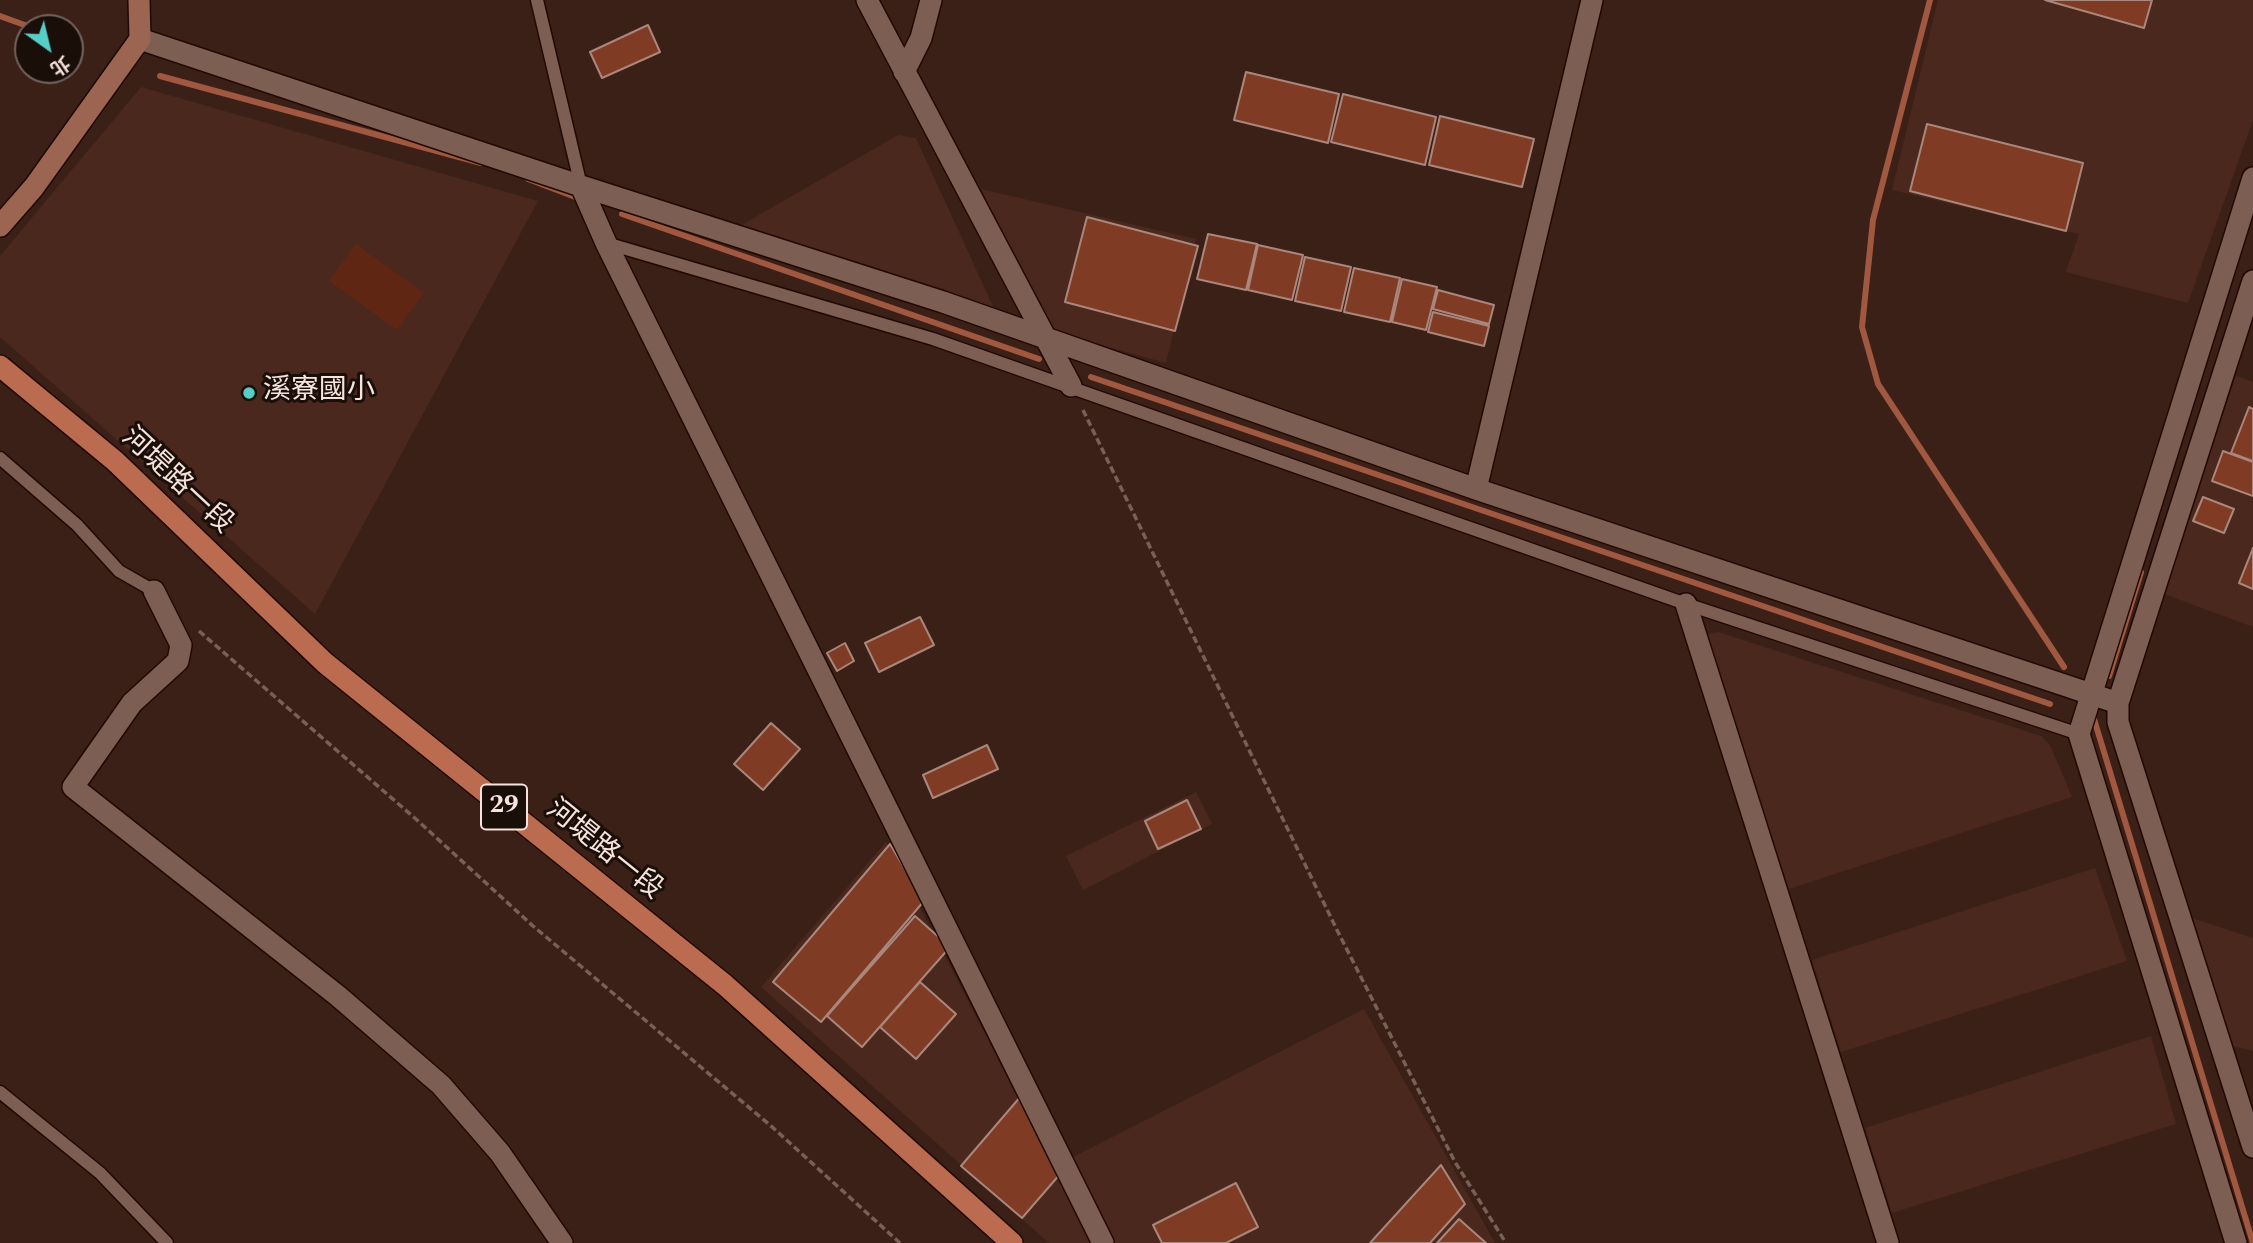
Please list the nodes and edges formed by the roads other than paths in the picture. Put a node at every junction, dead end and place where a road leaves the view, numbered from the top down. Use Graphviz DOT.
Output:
graph roads {
  1 [pos="139,0"];
  2 [pos="537,0"];
  3 [pos="867,0"];
  4 [pos="931,0"];
  5 [pos="1592,0"];
  6 [pos="140,40"];
  7 [pos="904,72"];
  8 [pos="2253,178"];
  9 [pos="581,186"];
  10 [pos="0,226"];
  11 [pos="606,243"];
  12 [pos="2253,281"];
  13 [pos="1048,341"];
  14 [pos="0,366"];
  15 [pos="1071,386"];
  16 [pos="0,458"];
  17 [pos="1476,489"];
  18 [pos="153,591"];
  19 [pos="1686,604"];
  20 [pos="2090,695"];
  21 [pos="2118,704"];
  22 [pos="2079,734"];
  23 [pos="0,1092"];
  24 [pos="2253,1147"];
  25 [pos="167,1243"];
  26 [pos="562,1243"];
  27 [pos="1012,1243"];
  28 [pos="1103,1243"];
  29 [pos="1888,1243"];
  30 [pos="2236,1243"];
  1 -- 6 [label="street"];
  2 -- 9 [label="lane"];
  3 -- 7 [label="street"];
  4 -- 7 [label="street"];
  5 -- 17 [label="street"];
  6 -- 9 [label="street"];
  6 -- 10 [label="street"];
  7 -- 13 [label="street"];
  8 -- 20 [label="street"];
  9 -- 11 [label="street"];
  9 -- 13 [label="street"];
  11 -- 15 [label="lane"];
  11 -- 28 [label="street"];
  12 -- 21 [label="street"];
  13 -- 15 [label="street"];
  13 -- 17 [label="street"];
  14 -- 27 [label="main road, 河堤路一段 / 29"];
  15 -- 19 [label="lane"];
  16 -- 18 [label="lane"];
  17 -- 20 [label="street"];
  18 -- 26 [label="street"];
  19 -- 22 [label="lane"];
  19 -- 29 [label="street"];
  20 -- 21 [label="street"];
  20 -- 22 [label="street"];
  21 -- 24 [label="street"];
  22 -- 30 [label="street"];
  23 -- 25 [label="lane"];
}
